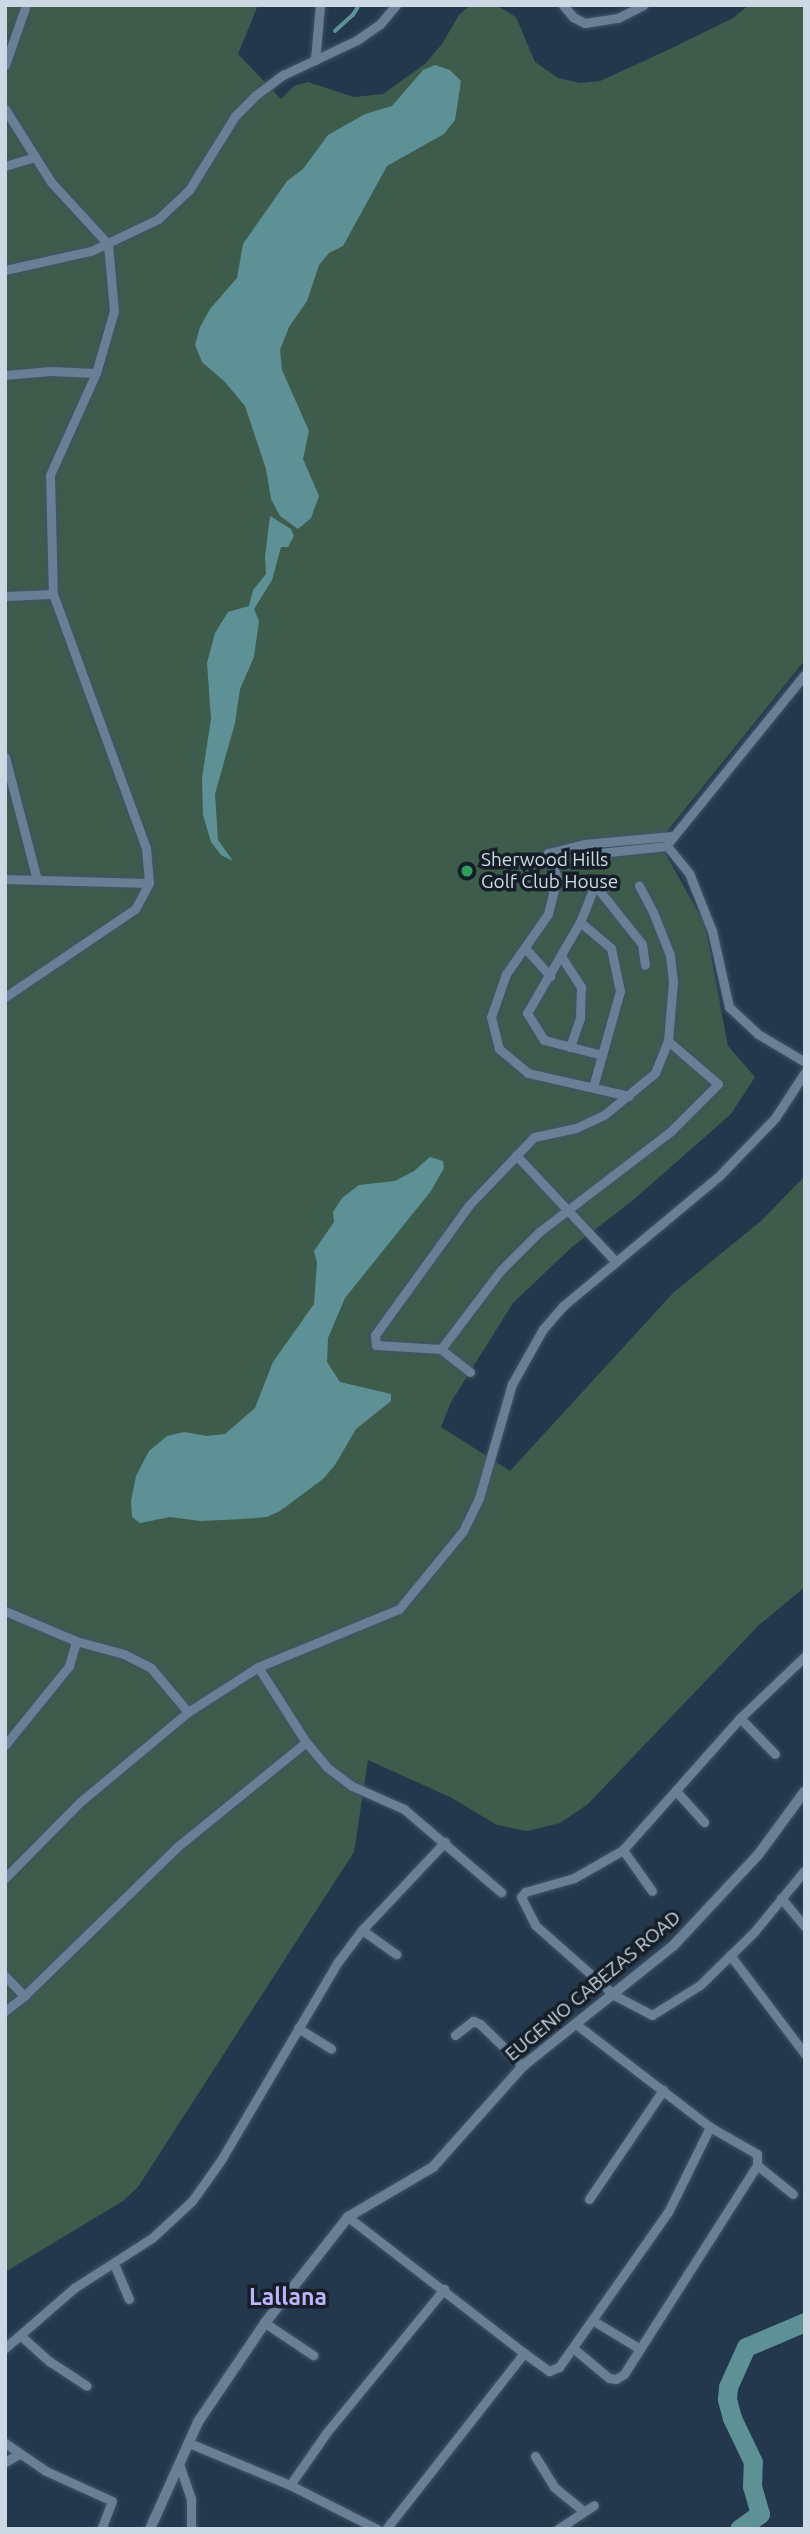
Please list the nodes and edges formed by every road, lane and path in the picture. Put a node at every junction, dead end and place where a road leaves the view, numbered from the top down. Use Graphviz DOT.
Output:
graph roads {
  1 [pos="26,5"];
  2 [pos="320,5"];
  3 [pos="396,5"];
  4 [pos="563,5"];
  5 [pos="643,5"];
  6 [pos="315,60"];
  7 [pos="5,65"];
  8 [pos="5,109"];
  9 [pos="35,157"];
  10 [pos="5,166"];
  11 [pos="107,244"];
  12 [pos="5,270"];
  13 [pos="96,373"];
  14 [pos="5,375"];
  15 [pos="53,594"];
  16 [pos="5,596"];
  17 [pos="805,674"];
  18 [pos="5,757"];
  19 [pos="672,836"];
  20 [pos="667,846"];
  21 [pos="552,866"];
  22 [pos="5,878"];
  23 [pos="37,880"];
  24 [pos="149,883"];
  25 [pos="639,886"];
  26 [pos="580,922"];
  27 [pos="525,948"];
  28 [pos="561,956"];
  29 [pos="645,965"];
  30 [pos="550,976"];
  31 [pos="5,997"];
  32 [pos="668,1041"];
  33 [pos="570,1047"];
  34 [pos="602,1055"];
  35 [pos="805,1062"];
  36 [pos="805,1072"];
  37 [pos="593,1087"];
  38 [pos="629,1096"];
  39 [pos="516,1155"];
  40 [pos="567,1209"];
  41 [pos="616,1262"];
  42 [pos="441,1349"];
  43 [pos="470,1371"];
  44 [pos="5,1611"];
  45 [pos="76,1642"];
  46 [pos="805,1656"];
  47 [pos="258,1667"];
  48 [pos="188,1712"];
  49 [pos="740,1718"];
  50 [pos="306,1742"];
  51 [pos="5,1745"];
  52 [pos="775,1754"];
  53 [pos="676,1791"];
  54 [pos="805,1791"];
  55 [pos="704,1822"];
  56 [pos="445,1842"];
  57 [pos="623,1850"];
  58 [pos="805,1870"];
  59 [pos="5,1878"];
  60 [pos="652,1891"];
  61 [pos="501,1892"];
  62 [pos="781,1898"];
  63 [pos="805,1927"];
  64 [pos="362,1930"];
  65 [pos="396,1954"];
  66 [pos="730,1955"];
  67 [pos="5,1976"];
  68 [pos="614,1995"];
  69 [pos="24,1996"];
  70 [pos="5,2011"];
  71 [pos="576,2024"];
  72 [pos="298,2028"];
  73 [pos="455,2035"];
  74 [pos="331,2049"];
  75 [pos="805,2054"];
  76 [pos="523,2066"];
  77 [pos="663,2090"];
  78 [pos="710,2127"];
  79 [pos="757,2165"];
  80 [pos="793,2194"];
  81 [pos="589,2199"];
  82 [pos="348,2217"];
  83 [pos="114,2264"];
  84 [pos="444,2289"];
  85 [pos="129,2299"];
  86 [pos="592,2320"];
  87 [pos="265,2323"];
  88 [pos="21,2336"];
  89 [pos="5,2348"];
  90 [pos="573,2348"];
  91 [pos="640,2349"];
  92 [pos="524,2353"];
  93 [pos="313,2355"];
  94 [pos="87,2386"];
  95 [pos="189,2442"];
  96 [pos="5,2444"];
  97 [pos="19,2454"];
  98 [pos="535,2456"];
  99 [pos="5,2462"];
  100 [pos="180,2464"];
  101 [pos="290,2485"];
  102 [pos="594,2505"];
  103 [pos="584,2511"];
  104 [pos="102,2529"];
  105 [pos="150,2529"];
  106 [pos="191,2529"];
  107 [pos="377,2529"];
  108 [pos="386,2529"];
  109 [pos="558,2529"];
  1 -- 7 [label="street"];
  2 -- 6 [label="street"];
  3 -- 6 [label="street"];
  4 -- 5 [label="street"];
  6 -- 11 [label="street"];
  8 -- 9 [label="street"];
  9 -- 10 [label="street"];
  9 -- 11 [label="street"];
  11 -- 12 [label="street"];
  11 -- 13 [label="street"];
  13 -- 14 [label="street"];
  13 -- 15 [label="street"];
  15 -- 16 [label="street"];
  15 -- 24 [label="street"];
  17 -- 19 [label="street"];
  18 -- 23 [label="street"];
  19 -- 20 [label="street"];
  19 -- 21 [label="street"];
  20 -- 21 [label="street"];
  20 -- 35 [label="street"];
  21 -- 27 [label="street"];
  22 -- 23 [label="street"];
  23 -- 24 [label="street"];
  24 -- 31 [label="street"];
  25 -- 32 [label="street"];
  26 -- 28 [label="street"];
  26 -- 29 [label="street"];
  26 -- 34 [label="street"];
  27 -- 30 [label="street"];
  27 -- 37 [label="street"];
  28 -- 30 [label="street"];
  28 -- 33 [label="street"];
  30 -- 33 [label="street"];
  32 -- 38 [label="street"];
  32 -- 40 [label="street"];
  33 -- 34 [label="street"];
  34 -- 37 [label="street"];
  36 -- 41 [label="street"];
  37 -- 38 [label="street"];
  38 -- 39 [label="street"];
  39 -- 40 [label="street"];
  39 -- 42 [label="street"];
  40 -- 41 [label="street"];
  40 -- 42 [label="street"];
  41 -- 47 [label="street"];
  42 -- 43 [label="street"];
  44 -- 45 [label="street"];
  45 -- 48 [label="street"];
  45 -- 51 [label="street"];
  46 -- 49 [label="street"];
  47 -- 48 [label="street"];
  47 -- 50 [label="street"];
  48 -- 59 [label="street"];
  49 -- 52 [label="street"];
  49 -- 53 [label="street"];
  50 -- 56 [label="street"];
  50 -- 69 [label="street"];
  53 -- 55 [label="street"];
  53 -- 57 [label="street"];
  54 -- 68 [label="street, EUGENIO CABEZAS ROAD"];
  56 -- 61 [label="street"];
  56 -- 64 [label="street"];
  57 -- 60 [label="street"];
  57 -- 68 [label="street"];
  58 -- 62 [label="street"];
  62 -- 63 [label="street"];
  62 -- 66 [label="street"];
  64 -- 65 [label="street"];
  64 -- 72 [label="street"];
  66 -- 68 [label="street"];
  66 -- 75 [label="street"];
  67 -- 69 [label="street"];
  68 -- 71 [label="street, EUGENIO CABEZAS ROAD"];
  69 -- 70 [label="street"];
  71 -- 76 [label="street, EUGENIO CABEZAS ROAD"];
  71 -- 77 [label="street"];
  72 -- 74 [label="street"];
  72 -- 83 [label="street"];
  73 -- 76 [label="street"];
  76 -- 82 [label="street, EUGENIO CABEZAS ROAD"];
  77 -- 78 [label="street"];
  77 -- 81 [label="street"];
  78 -- 79 [label="street"];
  78 -- 86 [label="street"];
  79 -- 80 [label="street"];
  79 -- 91 [label="street"];
  82 -- 84 [label="street"];
  82 -- 87 [label="street, EUGENIO CABEZAS ROAD"];
  83 -- 85 [label="street"];
  83 -- 88 [label="street"];
  84 -- 92 [label="street"];
  84 -- 101 [label="street"];
  86 -- 90 [label="street"];
  86 -- 91 [label="street"];
  87 -- 93 [label="street"];
  87 -- 95 [label="street, EUGENIO CABEZAS ROAD"];
  88 -- 89 [label="street"];
  88 -- 94 [label="street"];
  90 -- 91 [label="street"];
  90 -- 92 [label="street"];
  92 -- 108 [label="street"];
  95 -- 100 [label="street, EUGENIO CABEZAS ROAD"];
  95 -- 101 [label="street"];
  96 -- 97 [label="street"];
  97 -- 99 [label="street"];
  97 -- 104 [label="street"];
  98 -- 103 [label="street"];
  100 -- 105 [label="street, EUGENIO CABEZAS ROAD"];
  100 -- 106 [label="street"];
  101 -- 107 [label="street"];
  102 -- 103 [label="street"];
  103 -- 109 [label="street"];
}
